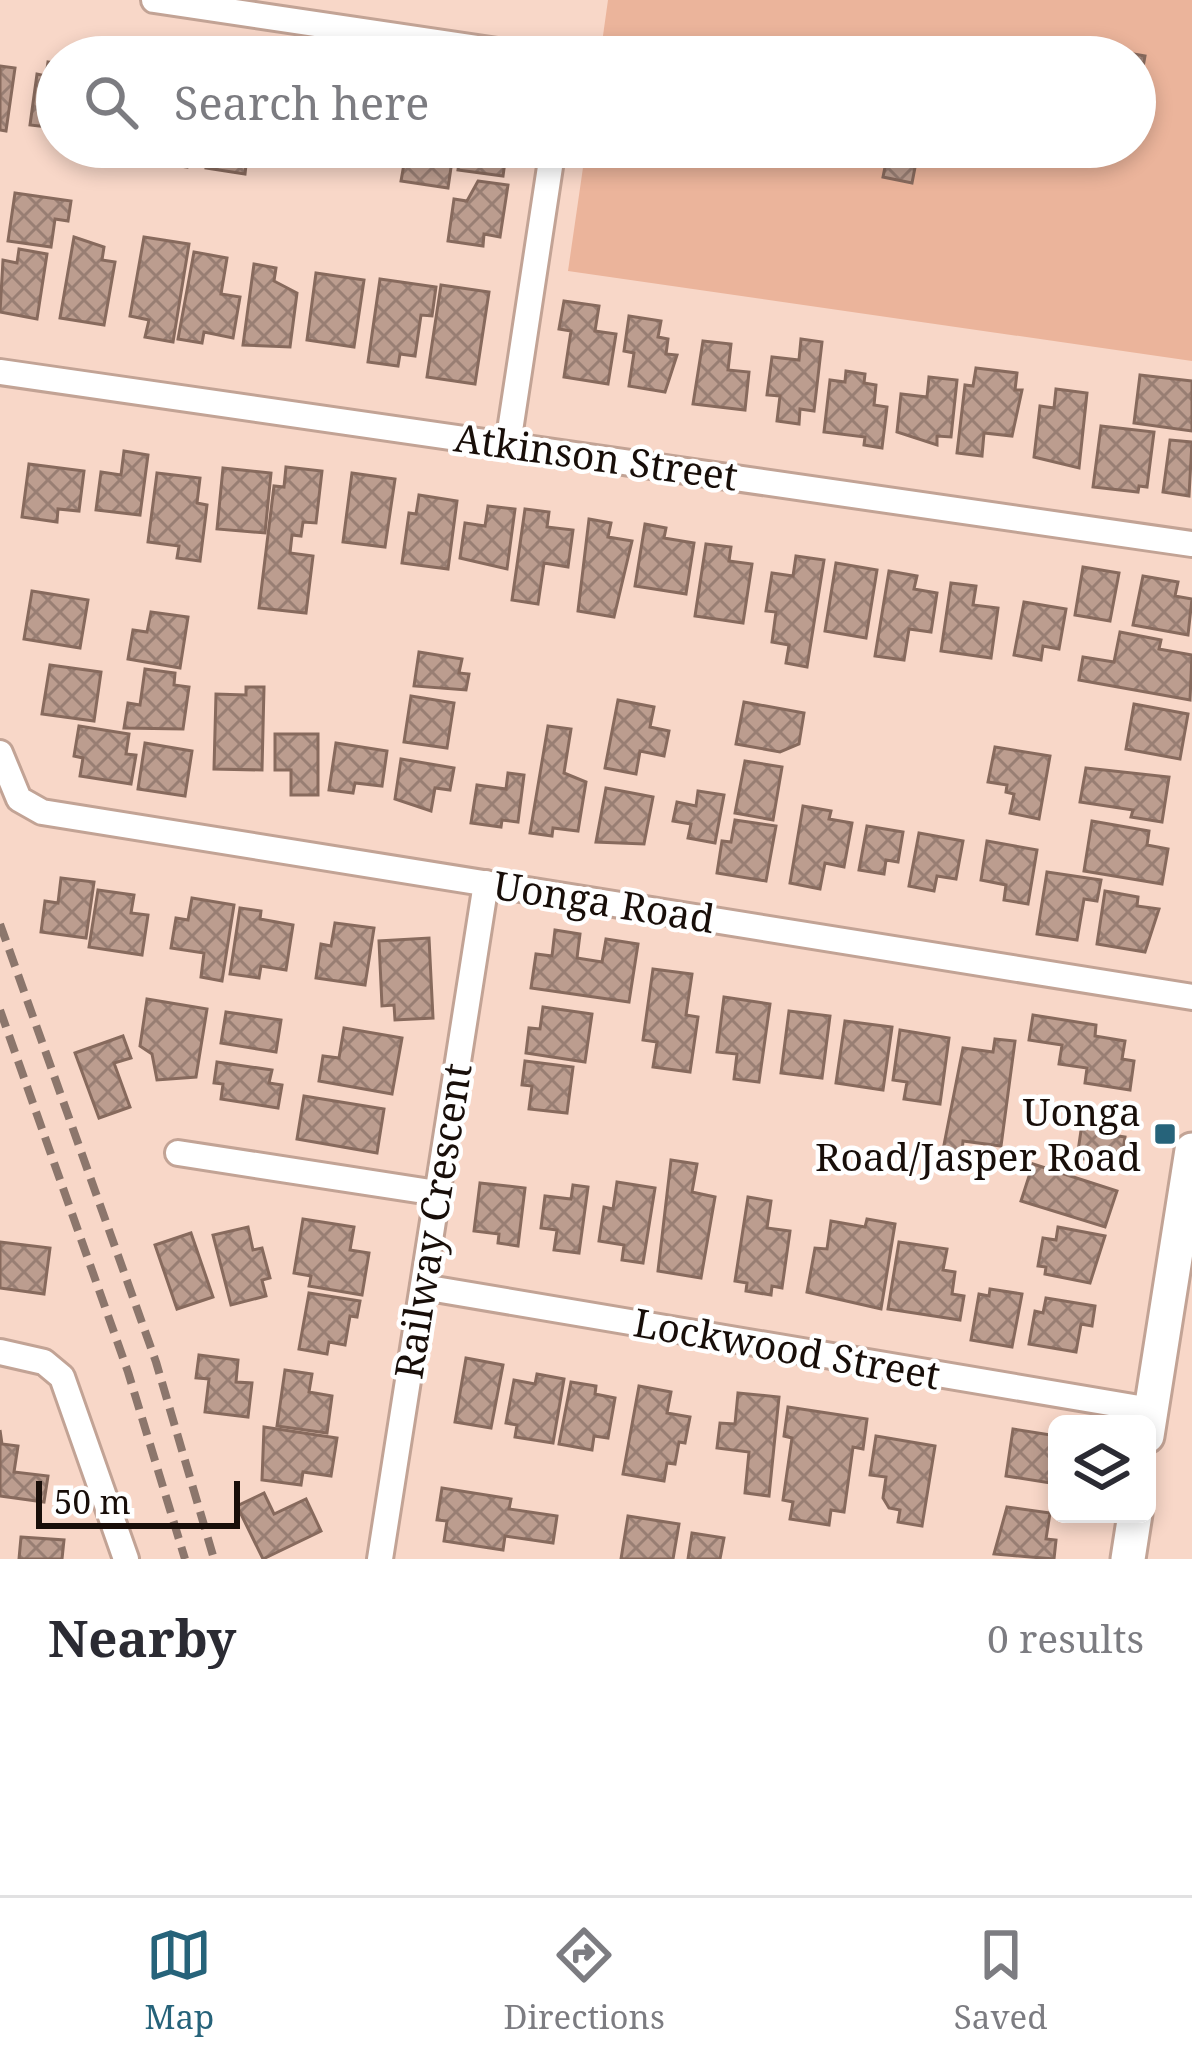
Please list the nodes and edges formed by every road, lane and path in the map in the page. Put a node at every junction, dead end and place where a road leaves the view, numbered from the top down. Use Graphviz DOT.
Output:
graph roads {
  1 [pos="154,0"];
  2 [pos="201,3"];
  3 [pos="407,36"];
  4 [pos="551,168"];
  5 [pos="0,372"];
  6 [pos="508,444"];
  7 [pos="1192,544"];
  8 [pos="0,753"];
  9 [pos="486,883"];
  10 [pos="1192,997"];
  11 [pos="1192,1150"];
  12 [pos="178,1153"];
  13 [pos="437,1193"];
  14 [pos="1182,1279"];
  15 [pos="423,1287"];
  16 [pos="0,1352"];
  17 [pos="1106,1415"];
  18 [pos="1151,1415"];
  19 [pos="1134,1523"];
  20 [pos="126,1559"];
  21 [pos="380,1559"];
  22 [pos="1128,1559"];
  1 -- 2 [label="street"];
  2 -- 3 [label="street"];
  4 -- 6 [label="street"];
  5 -- 6 [label="street, Atkinson Street"];
  6 -- 7 [label="street, Atkinson Street"];
  8 -- 9 [label="street, Uonga Road"];
  9 -- 10 [label="street, Uonga Road"];
  9 -- 13 [label="street, Railway Crescent"];
  11 -- 14 [label="main road"];
  12 -- 13 [label="street"];
  13 -- 15 [label="street, Railway Crescent"];
  14 -- 18 [label="main road"];
  15 -- 17 [label="street, Lockwood Street"];
  15 -- 21 [label="street, Railway Crescent"];
  16 -- 20 [label="street"];
  19 -- 22 [label="main road"];
}
